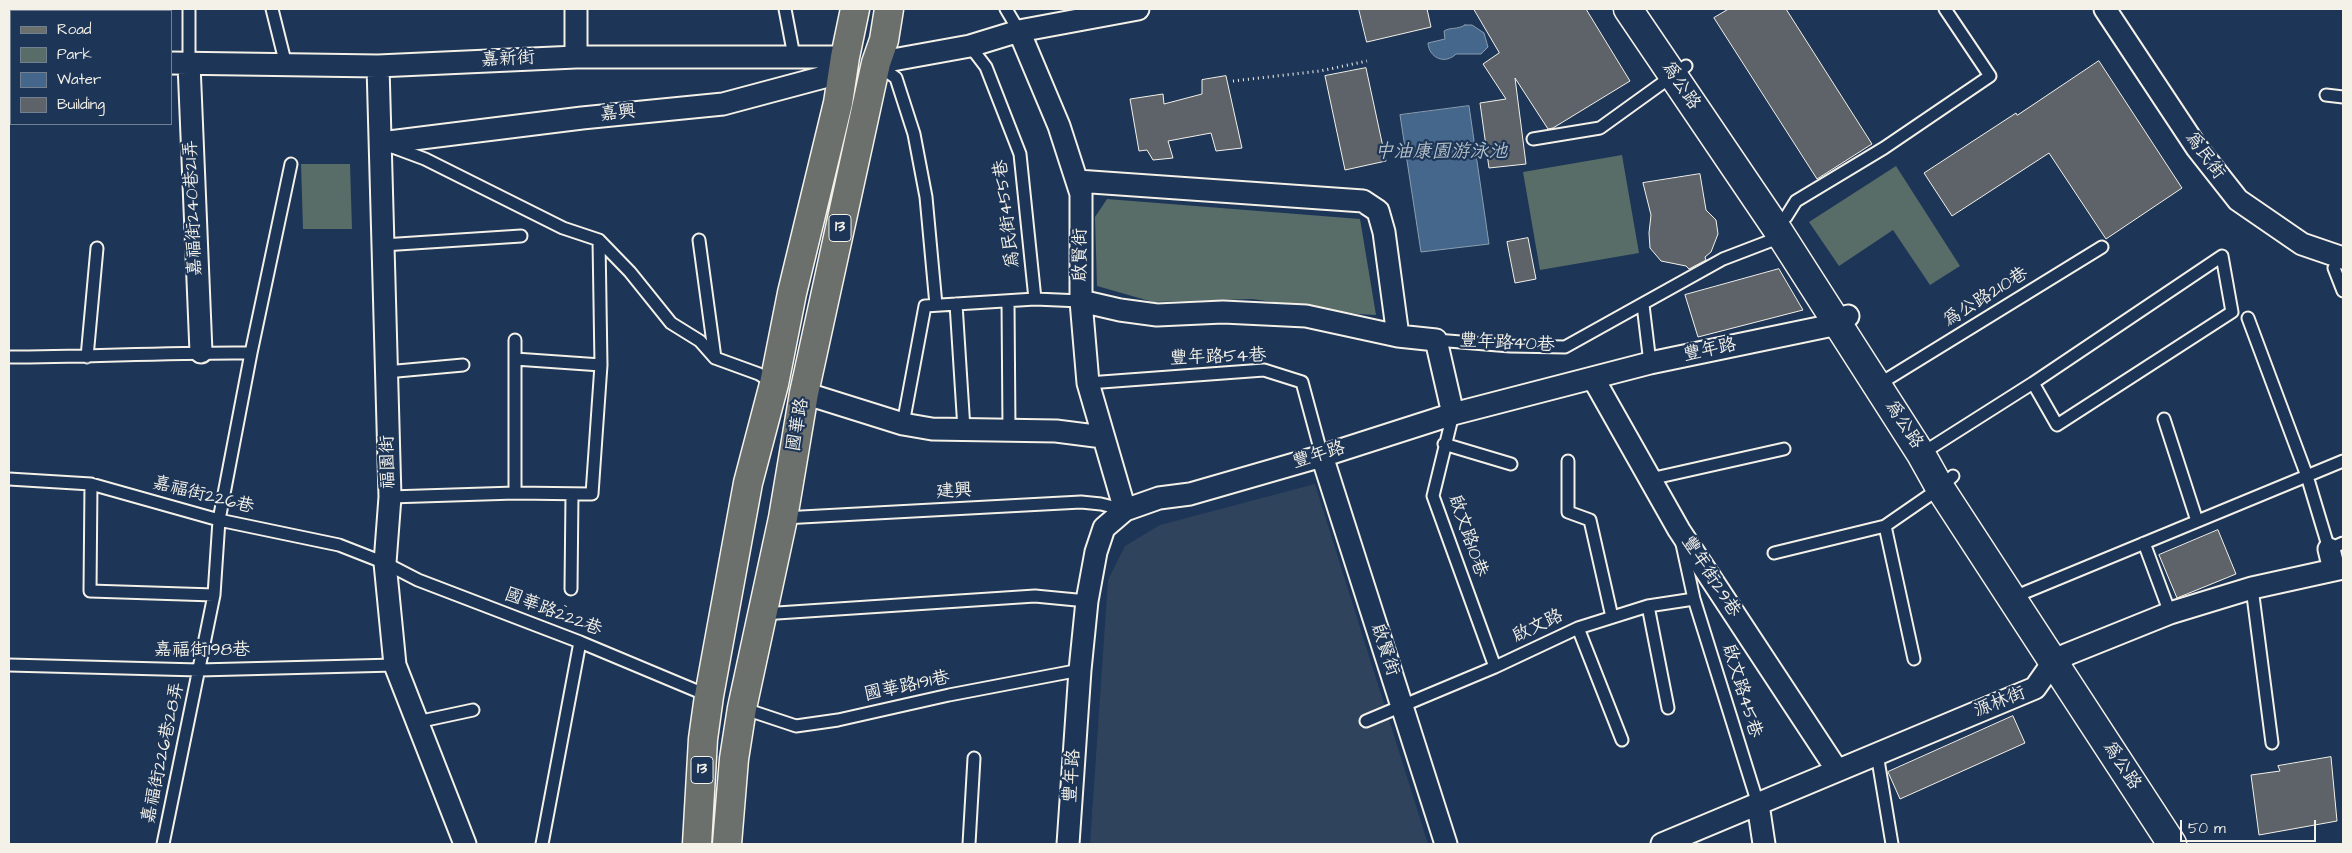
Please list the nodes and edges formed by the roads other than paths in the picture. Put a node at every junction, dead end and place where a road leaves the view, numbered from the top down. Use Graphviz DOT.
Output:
graph roads {
  1 [pos="189,9"];
  2 [pos="272,9"];
  3 [pos="576,9"];
  4 [pos="785,9"];
  5 [pos="855,9"];
  6 [pos="889,9"];
  7 [pos="1006,9"];
  8 [pos="1138,9"];
  9 [pos="1628,9"];
  10 [pos="1648,9"];
  11 [pos="1945,9"];
  12 [pos="2105,9"];
  13 [pos="1019,31"];
  14 [pos="970,46"];
  15 [pos="794,56"];
  16 [pos="576,57"];
  17 [pos="845,57"];
  18 [pos="180,63"];
  19 [pos="876,63"];
  20 [pos="286,65"];
  21 [pos="378,66"];
  22 [pos="1679,70"];
  23 [pos="2326,95"];
  24 [pos="2343,97"];
  25 [pos="1533,140"];
  26 [pos="381,143"];
  27 [pos="291,164"];
  28 [pos="1077,181"];
  29 [pos="1782,223"];
  30 [pos="521,236"];
  31 [pos="600,240"];
  32 [pos="699,240"];
  33 [pos="383,245"];
  34 [pos="97,248"];
  35 [pos="2102,248"];
  36 [pos="2339,263"];
  37 [pos="2343,291"];
  38 [pos="1035,299"];
  39 [pos="1081,300"];
  40 [pos="1008,301"];
  41 [pos="956,304"];
  42 [pos="936,305"];
  43 [pos="1643,305"];
  44 [pos="2248,318"];
  45 [pos="1843,320"];
  46 [pos="1398,336"];
  47 [pos="514,340"];
  48 [pos="1436,340"];
  49 [pos="201,352"];
  50 [pos="251,353"];
  51 [pos="9,357"];
  52 [pos="86,357"];
  53 [pos="715,358"];
  54 [pos="515,359"];
  55 [pos="1650,363"];
  56 [pos="463,364"];
  57 [pos="601,365"];
  58 [pos="386,372"];
  59 [pos="1593,378"];
  60 [pos="1889,378"];
  61 [pos="1088,383"];
  62 [pos="2033,383"];
  63 [pos="774,384"];
  64 [pos="804,393"];
  65 [pos="1454,414"];
  66 [pos="2164,419"];
  67 [pos="903,424"];
  68 [pos="964,429"];
  69 [pos="1009,430"];
  70 [pos="1104,437"];
  71 [pos="1444,444"];
  72 [pos="1784,449"];
  73 [pos="1927,449"];
  74 [pos="1322,456"];
  75 [pos="1568,461"];
  76 [pos="2343,461"];
  77 [pos="1511,464"];
  78 [pos="2307,476"];
  79 [pos="9,479"];
  80 [pos="1650,479"];
  81 [pos="1946,482"];
  82 [pos="91,484"];
  83 [pos="515,493"];
  84 [pos="572,494"];
  85 [pos="390,497"];
  86 [pos="1125,510"];
  87 [pos="783,518"];
  88 [pos="219,520"];
  89 [pos="2197,521"];
  90 [pos="1885,526"];
  91 [pos="1679,530"];
  92 [pos="2144,543"];
  93 [pos="2336,546"];
  94 [pos="1774,553"];
  95 [pos="386,563"];
  96 [pos="2338,569"];
  97 [pos="2252,588"];
  98 [pos="571,589"];
  99 [pos="214,594"];
  100 [pos="2020,596"];
  101 [pos="1694,599"];
  102 [pos="1087,601"];
  103 [pos="1648,606"];
  104 [pos="2170,613"];
  105 [pos="762,614"];
  106 [pos="1612,617"];
  107 [pos="1578,628"];
  108 [pos="580,642"];
  109 [pos="2061,657"];
  110 [pos="1914,659"];
  111 [pos="9,665"];
  112 [pos="395,665"];
  113 [pos="1494,667"];
  114 [pos="198,670"];
  115 [pos="1080,670"];
  116 [pos="709,696"];
  117 [pos="1403,706"];
  118 [pos="742,708"];
  119 [pos="1668,708"];
  120 [pos="473,710"];
  121 [pos="1366,721"];
  122 [pos="417,722"];
  123 [pos="1622,740"];
  124 [pos="2272,742"];
  125 [pos="1877,754"];
  126 [pos="974,758"];
  127 [pos="1837,770"];
  128 [pos="1758,804"];
  129 [pos="163,844"];
  130 [pos="465,844"];
  131 [pos="542,844"];
  132 [pos="698,844"];
  133 [pos="727,844"];
  134 [pos="969,844"];
  135 [pos="1068,844"];
  136 [pos="1446,844"];
  137 [pos="1662,844"];
  138 [pos="1764,844"];
  139 [pos="1892,844"];
  140 [pos="2172,844"];
  141 [pos="2191,844"];
  1 -- 18 [label="lane"];
  2 -- 20 [label="lane"];
  3 -- 16 [label="street"];
  4 -- 15 [label="lane"];
  5 -- 17 [label="main road, 國華路 / 13"];
  6 -- 19 [label="main road, 國華路 / 13"];
  7 -- 13 [label="lane, 啟賢街"];
  8 -- 13 [label="street"];
  9 -- 22 [label="street, 為公路"];
  10 -- 22 [label="street, 為公路"];
  11 -- 29 [label="lane, 豐年路40巷"];
  12 -- 36 [label="street, 為民街"];
  13 -- 14 [label="street"];
  13 -- 28 [label="street, 啟賢街"];
  14 -- 19 [label="street"];
  14 -- 38 [label="lane, 為民街455巷"];
  15 -- 16 [label="street, 嘉新街"];
  15 -- 17 [label="street, 嘉新街"];
  16 -- 21 [label="street, 嘉新街"];
  17 -- 19 [label="main road"];
  17 -- 26 [label="street, 嘉興"];
  17 -- 63 [label="main road, 國華路 / 13"];
  18 -- 20 [label="street, 嘉新街"];
  18 -- 49 [label="street, 嘉福街240巷21弄"];
  19 -- 42 [label="lane"];
  19 -- 64 [label="main road, 國華路 / 13"];
  20 -- 21 [label="street, 嘉新街"];
  21 -- 26 [label="street, 福園街"];
  22 -- 25 [label="lane"];
  22 -- 29 [label="street, 為公路"];
  23 -- 24 [label="lane"];
  26 -- 31 [label="lane"];
  26 -- 33 [label="street, 福園街"];
  27 -- 50 [label="lane, 嘉福街226巷28弄"];
  28 -- 39 [label="street, 啟賢街"];
  28 -- 46 [label="street"];
  29 -- 43 [label="lane, 豐年路40巷"];
  29 -- 45 [label="street, 為公路"];
  30 -- 33 [label="lane"];
  31 -- 53 [label="lane"];
  31 -- 57 [label="lane"];
  32 -- 53 [label="lane"];
  33 -- 58 [label="street, 福園街"];
  34 -- 52 [label="lane"];
  35 -- 60 [label="lane, 為公路210巷"];
  36 -- 37 [label="lane"];
  38 -- 39 [label="lane"];
  38 -- 40 [label="lane"];
  39 -- 46 [label="street"];
  39 -- 61 [label="street, 啟賢街"];
  40 -- 41 [label="lane"];
  40 -- 69 [label="lane"];
  41 -- 42 [label="lane"];
  41 -- 68 [label="lane"];
  42 -- 67 [label="lane"];
  43 -- 48 [label="lane, 豐年路40巷"];
  43 -- 55 [label="lane"];
  44 -- 78 [label="lane"];
  45 -- 55 [label="street, 豐年路"];
  45 -- 60 [label="street, 為公路"];
  45 -- 73 [label="street, 為公路"];
  46 -- 48 [label="street"];
  47 -- 54 [label="lane"];
  48 -- 65 [label="street, 豐年路40巷"];
  49 -- 50 [label="lane"];
  49 -- 52 [label="lane"];
  50 -- 88 [label="lane, 嘉福街226巷28弄"];
  51 -- 52 [label="lane"];
  53 -- 63 [label="lane"];
  54 -- 57 [label="lane"];
  54 -- 83 [label="lane"];
  55 -- 59 [label="street, 豐年路"];
  56 -- 58 [label="lane"];
  57 -- 84 [label="lane"];
  58 -- 85 [label="street, 福園街"];
  59 -- 65 [label="street, 豐年路"];
  59 -- 80 [label="street, 豐年街29巷"];
  60 -- 73 [label="street, 為公路"];
  61 -- 70 [label="street, 啟賢街"];
  61 -- 74 [label="lane, 豐年路54巷"];
  62 -- 62 [label="lane"];
  62 -- 73 [label="lane"];
  63 -- 64 [label="main road"];
  63 -- 116 [label="main road, 國華路 / 13"];
  64 -- 67 [label="street"];
  64 -- 87 [label="main road, 國華路 / 13"];
  65 -- 71 [label="lane, 啟文路10巷"];
  65 -- 74 [label="street, 豐年路"];
  66 -- 89 [label="lane"];
  67 -- 68 [label="street"];
  68 -- 69 [label="street"];
  69 -- 70 [label="street"];
  70 -- 86 [label="street, 啟賢街"];
  71 -- 77 [label="lane"];
  71 -- 113 [label="lane, 啟文路10巷"];
  72 -- 80 [label="lane"];
  73 -- 81 [label="street, 為公路"];
  74 -- 86 [label="street, 豐年路"];
  74 -- 117 [label="street, 啟賢街"];
  75 -- 106 [label="lane"];
  76 -- 78 [label="lane"];
  78 -- 89 [label="lane"];
  78 -- 93 [label="lane"];
  79 -- 82 [label="lane, 嘉福街226巷"];
  80 -- 91 [label="street, 豐年街29巷"];
  81 -- 90 [label="lane"];
  81 -- 100 [label="street, 為公路"];
  82 -- 88 [label="lane, 嘉福街226巷"];
  82 -- 99 [label="lane"];
  83 -- 84 [label="lane"];
  83 -- 85 [label="lane"];
  84 -- 98 [label="lane"];
  85 -- 95 [label="street, 福園街"];
  86 -- 87 [label="lane, 建興"];
  86 -- 102 [label="street, 豐年路"];
  87 -- 105 [label="main road, 國華路 / 13"];
  88 -- 95 [label="lane, 嘉福街226巷"];
  88 -- 99 [label="lane, 嘉福街226巷28弄"];
  89 -- 92 [label="lane"];
  90 -- 94 [label="lane"];
  90 -- 110 [label="lane"];
  91 -- 101 [label="lane, 啟文路45巷"];
  91 -- 127 [label="street, 豐年街29巷"];
  92 -- 100 [label="lane"];
  92 -- 104 [label="lane"];
  93 -- 96 [label="street"];
  95 -- 108 [label="lane, 國華路222巷"];
  95 -- 112 [label="street, 福園街"];
  96 -- 97 [label="street"];
  97 -- 104 [label="street"];
  97 -- 124 [label="lane"];
  99 -- 114 [label="lane, 嘉福街226巷28弄"];
  100 -- 109 [label="street, 為公路"];
  101 -- 103 [label="lane, 啟文路"];
  101 -- 128 [label="lane, 啟文路45巷"];
  102 -- 105 [label="lane"];
  102 -- 115 [label="street, 豐年路"];
  103 -- 106 [label="lane, 啟文路"];
  103 -- 119 [label="lane"];
  104 -- 109 [label="street"];
  105 -- 118 [label="main road, 國華路 / 13"];
  106 -- 107 [label="lane, 啟文路"];
  107 -- 113 [label="lane, 啟文路"];
  107 -- 123 [label="lane"];
  108 -- 116 [label="lane, 國華路222巷"];
  108 -- 131 [label="lane"];
  109 -- 125 [label="street, 源林街"];
  109 -- 140 [label="street, 為公路"];
  109 -- 141 [label="street, 為公路"];
  111 -- 114 [label="lane, 嘉福街198巷"];
  112 -- 114 [label="lane, 嘉福街198巷"];
  112 -- 122 [label="street, 福園街"];
  113 -- 117 [label="lane, 啟文路"];
  114 -- 129 [label="lane, 嘉福街226巷28弄"];
  115 -- 118 [label="lane, 國華路191巷"];
  115 -- 135 [label="street, 豐年路"];
  116 -- 118 [label="main road"];
  116 -- 132 [label="main road, 國華路 / 13"];
  117 -- 121 [label="lane, 啟文路"];
  117 -- 136 [label="street, 啟賢街"];
  118 -- 133 [label="main road, 國華路 / 13"];
  120 -- 122 [label="lane"];
  122 -- 130 [label="street, 福園街"];
  125 -- 127 [label="street, 源林街"];
  125 -- 139 [label="lane"];
  126 -- 134 [label="lane"];
  127 -- 128 [label="street, 源林街"];
  128 -- 137 [label="street, 源林街"];
  128 -- 138 [label="street"];
}
